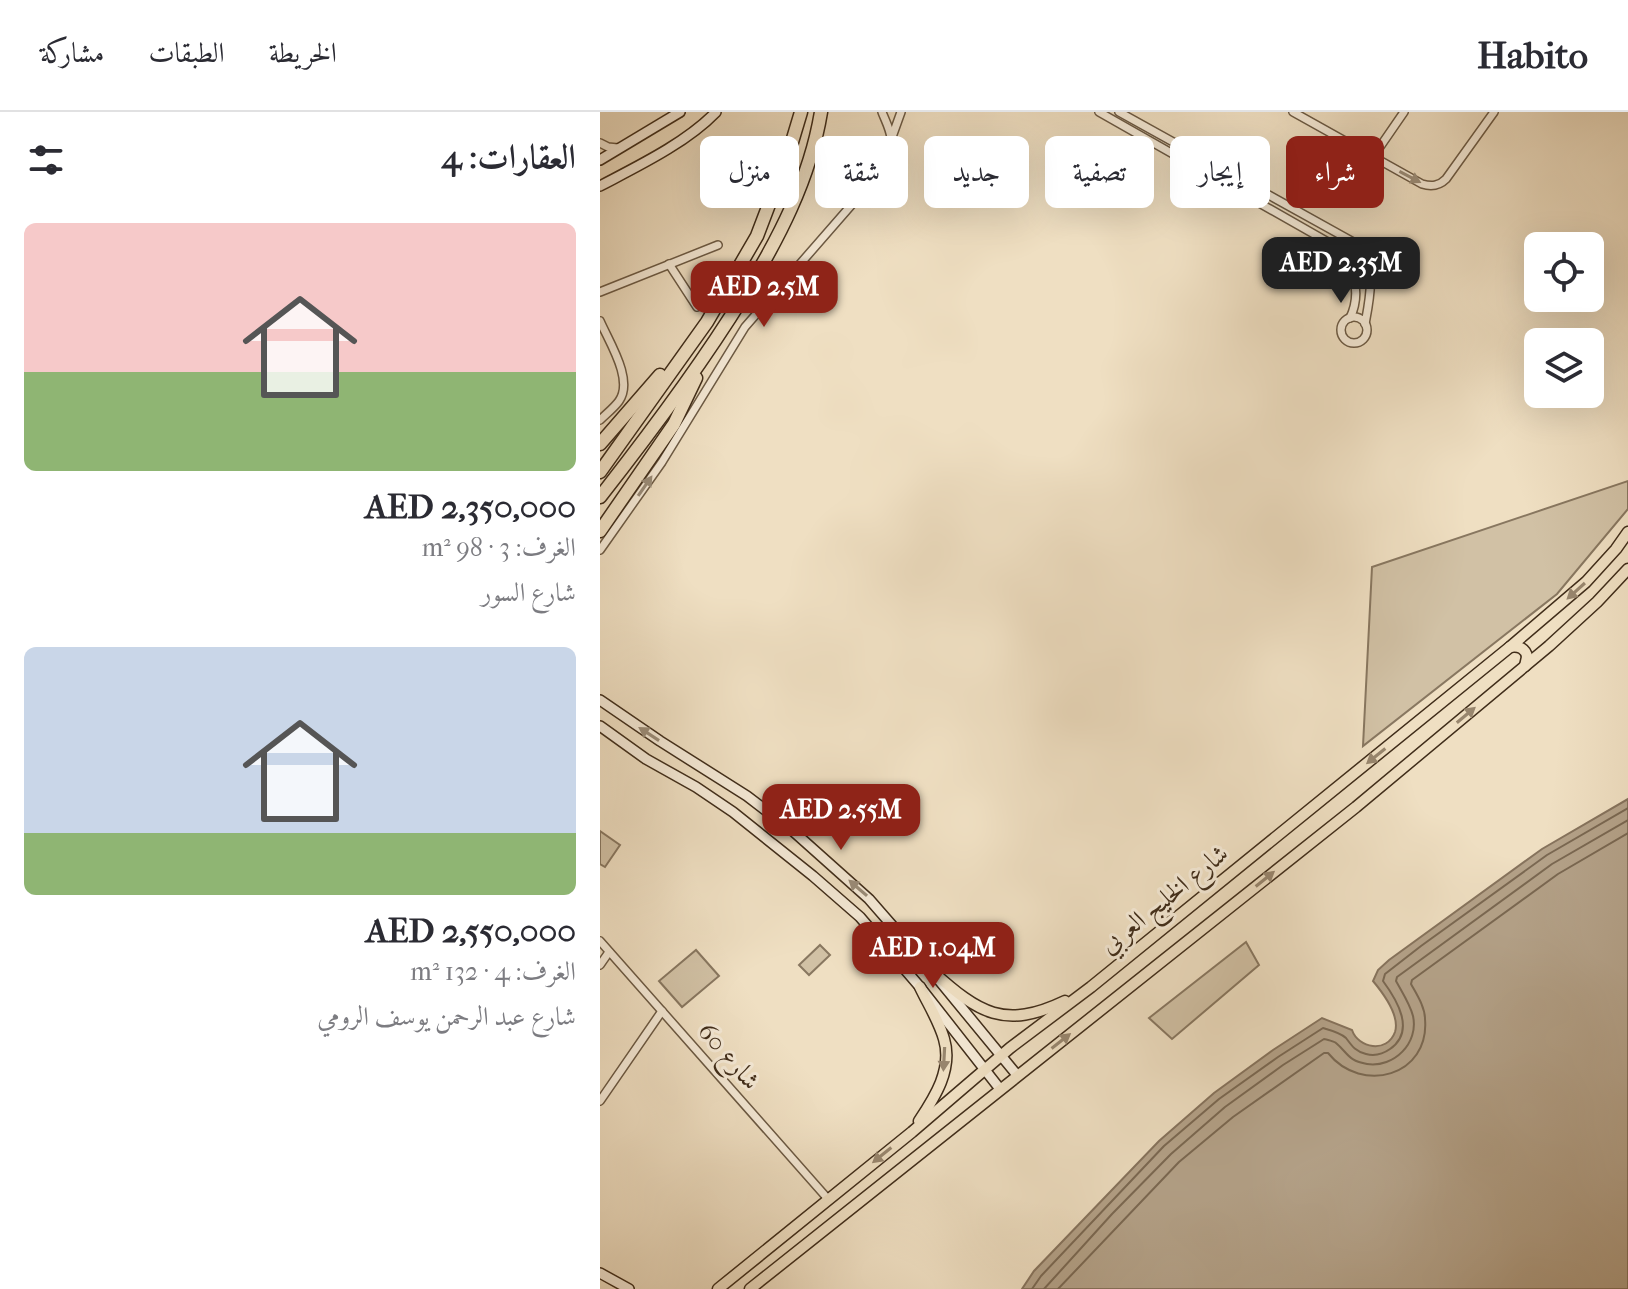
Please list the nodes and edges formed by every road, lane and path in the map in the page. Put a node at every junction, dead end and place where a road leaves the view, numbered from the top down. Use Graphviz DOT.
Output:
graph roads {
  1 [pos="680,112"];
  2 [pos="716,112"];
  3 [pos="801,112"];
  4 [pos="821,112"];
  5 [pos="882,112"];
  6 [pos="901,112"];
  7 [pos="1099,112"];
  8 [pos="1119,112"];
  9 [pos="1293,112"];
  10 [pos="1404,112"];
  11 [pos="1494,112"];
  12 [pos="890,136"];
  13 [pos="892,136"];
  14 [pos="1336,136"];
  15 [pos="1384,141"];
  16 [pos="600,143"];
  17 [pos="620,148"];
  18 [pos="600,160"];
  19 [pos="1384,163"];
  20 [pos="600,186"];
  21 [pos="849,208"];
  22 [pos="718,245"];
  23 [pos="669,264"];
  24 [pos="600,292"];
  25 [pos="697,307"];
  26 [pos="1350,318"];
  27 [pos="600,321"];
  28 [pos="707,322"];
  29 [pos="1365,324"];
  30 [pos="703,359"];
  31 [pos="600,420"];
  32 [pos="600,444"];
  33 [pos="600,472"];
  34 [pos="600,497"];
  35 [pos="600,531"];
  36 [pos="1628,532"];
  37 [pos="600,550"];
  38 [pos="1628,569"];
  39 [pos="1510,647"];
  40 [pos="1525,666"];
  41 [pos="600,700"];
  42 [pos="600,726"];
  43 [pos="600,941"];
  44 [pos="609,952"];
  45 [pos="924,962"];
  46 [pos="600,965"];
  47 [pos="933,972"];
  48 [pos="909,974"];
  49 [pos="920,987"];
  50 [pos="1091,987"];
  51 [pos="662,1011"];
  52 [pos="1001,1056"];
  53 [pos="984,1069"];
  54 [pos="1017,1075"];
  55 [pos="1000,1089"];
  56 [pos="600,1101"];
  57 [pos="912,1132"];
  58 [pos="828,1199"];
  59 [pos="787,1231"];
  60 [pos="600,1273"];
  61 [pos="753,1286"];
  62 [pos="718,1287"];
  63 [pos="629,1289"];
  1 -- 17 [label="main road"];
  2 -- 20 [label="main road"];
  3 -- 28 [label="highway"];
  4 -- 30 [label="highway"];
  5 -- 12 [label="street"];
  6 -- 13 [label="street"];
  7 -- 26 [label="street"];
  8 -- 29 [label="street"];
  9 -- 14 [label="street"];
  10 -- 15 [label="street"];
  19 -- 11 [label="street, one-way"];
  16 -- 17 [label="street"];
  17 -- 18 [label="main road"];
  37 -- 21 [label="street, one-way"];
  22 -- 23 [label="street"];
  23 -- 24 [label="street"];
  23 -- 25 [label="street"];
  26 -- 29 [label="street"];
  26 -- 29 [label="street"];
  27 -- 31 [label="street"];
  28 -- 32 [label="highway"];
  28 -- 33 [label="highway"];
  30 -- 34 [label="highway"];
  30 -- 35 [label="highway"];
  36 -- 39 [label="main road, شارع الخليج العربي, one-way"];
  38 -- 40 [label="main road, شارع الخليج العربي"];
  39 -- 40 [label="main road"];
  39 -- 50 [label="main road, شارع الخليج العربي, one-way"];
  54 -- 40 [label="main road, شارع الخليج العربي, one-way"];
  45 -- 41 [label="main road, one-way"];
  42 -- 48 [label="main road"];
  43 -- 44 [label="street, شارع 60"];
  44 -- 46 [label="street"];
  44 -- 51 [label="street, شارع 60"];
  45 -- 47 [label="main road"];
  45 -- 48 [label="main road"];
  47 -- 50 [label="main road"];
  47 -- 52 [label="main road"];
  48 -- 49 [label="main road"];
  49 -- 53 [label="main road"];
  49 -- 57 [label="main road, one-way"];
  50 -- 52 [label="main road, شارع الخليج العربي"];
  51 -- 56 [label="street"];
  51 -- 58 [label="street, شارع 60"];
  52 -- 53 [label="main road, شارع الخليج العربي"];
  52 -- 54 [label="main road"];
  53 -- 55 [label="main road"];
  53 -- 57 [label="main road, شارع الخليج العربي"];
  54 -- 55 [label="main road, شارع الخليج العربي"];
  55 -- 61 [label="main road, شارع الخليج العربي"];
  57 -- 58 [label="main road, شارع الخليج العربي, one-way"];
  58 -- 59 [label="main road, شارع الخليج العربي"];
  59 -- 61 [label="main road"];
  59 -- 62 [label="main road, شارع الخليج العربي"];
  60 -- 63 [label="main road"];
}
